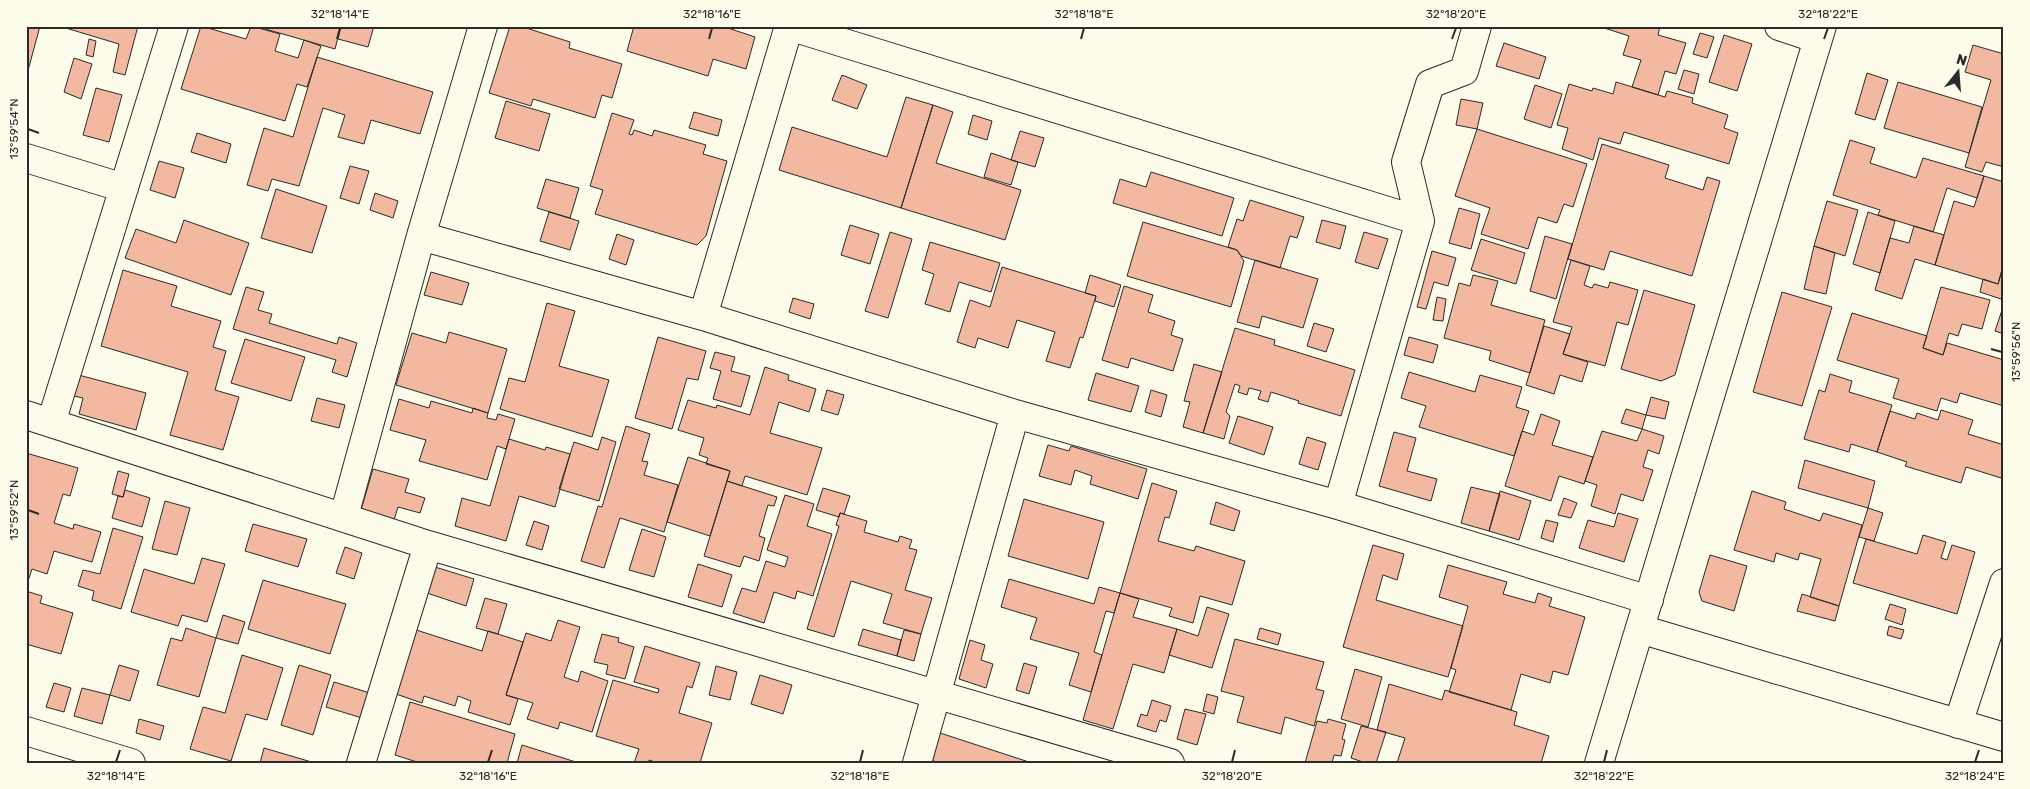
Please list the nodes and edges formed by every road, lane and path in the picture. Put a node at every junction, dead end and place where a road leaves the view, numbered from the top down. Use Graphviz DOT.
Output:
graph roads {
  1 [pos="174,26"];
  2 [pos="483,26"];
  3 [pos="1477,26"];
  4 [pos="1779,26"];
  5 [pos="1820,32"];
  6 [pos="26,158"];
  7 [pos="124,188"];
  8 [pos="1420,221"];
  9 [pos="421,236"];
  10 [pos="703,316"];
  11 [pos="1015,414"];
  12 [pos="39,419"];
  13 [pos="1338,505"];
  14 [pos="344,516"];
  15 [pos="428,545"];
  16 [pos="2004,583"];
  17 [pos="1649,600"];
  18 [pos="1640,629"];
  19 [pos="935,695"];
  20 [pos="1958,724"];
  21 [pos="26,732"];
  22 [pos="2004,737"];
  23 [pos="131,763"];
  24 [pos="361,763"];
  25 [pos="916,763"];
  26 [pos="1170,763"];
  27 [pos="1599,763"];
  1 -- 7 [label="street"];
  2 -- 9 [label="street"];
  3 -- 8 [label="street"];
  4 -- 5 [label="street"];
  5 -- 17 [label="street"];
  6 -- 7 [label="street"];
  7 -- 12 [label="street"];
  8 -- 10 [label="street"];
  8 -- 13 [label="street"];
  9 -- 10 [label="street"];
  9 -- 14 [label="street"];
  10 -- 11 [label="street"];
  11 -- 13 [label="street"];
  11 -- 19 [label="street"];
  12 -- 14 [label="street"];
  13 -- 17 [label="street"];
  14 -- 15 [label="street"];
  15 -- 19 [label="street"];
  15 -- 24 [label="street"];
  16 -- 20 [label="street"];
  17 -- 18 [label="street"];
  18 -- 20 [label="street"];
  18 -- 27 [label="street"];
  19 -- 25 [label="street"];
  19 -- 26 [label="street"];
  20 -- 22 [label="street"];
  21 -- 23 [label="street"];
}
